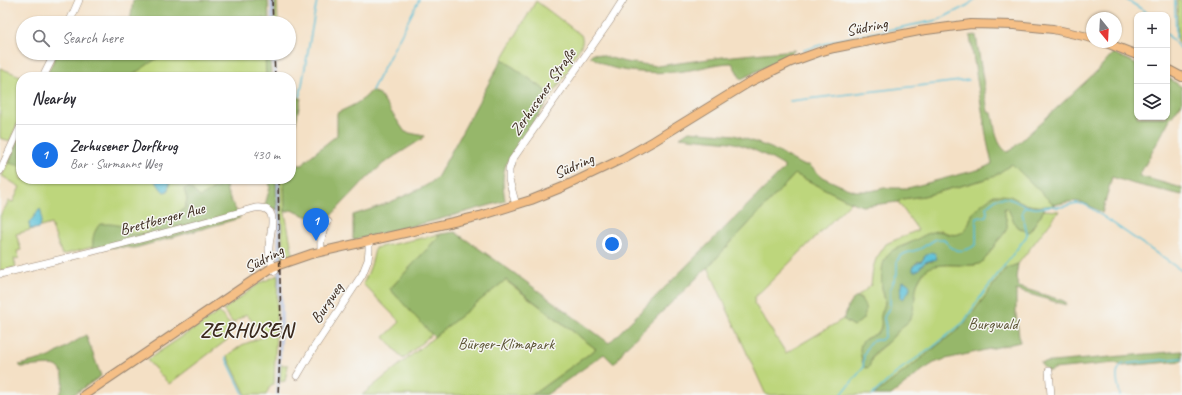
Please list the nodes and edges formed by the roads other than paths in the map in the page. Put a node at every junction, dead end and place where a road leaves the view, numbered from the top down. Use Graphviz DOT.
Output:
graph roads {
  1 [pos="78,0"];
  2 [pos="623,0"];
  3 [pos="72,16"];
  4 [pos="1086,37"];
  5 [pos="1119,48"];
  6 [pos="1134,54"];
  7 [pos="52,60"];
  8 [pos="1170,71"];
  9 [pos="46,72"];
  10 [pos="1182,77"];
  11 [pos="16,137"];
  12 [pos="0,171"];
  13 [pos="516,206"];
  14 [pos="328,222"];
  15 [pos="368,241"];
  16 [pos="321,251"];
  17 [pos="274,269"];
  18 [pos="0,274"];
  19 [pos="1048,371"];
  20 [pos="297,376"];
  21 [pos="84,395"];
  22 [pos="1051,395"];
  1 -- 3 [label="street"];
  2 -- 13 [label="street, Zerhusener Straße"];
  4 -- 13 [label="main road, Südring"];
  5 -- 6 [label="main road"];
  7 -- 9 [label="street"];
  8 -- 10 [label="main road"];
  11 -- 12 [label="street"];
  13 -- 15 [label="main road, Südring"];
  14 -- 16 [label="street"];
  15 -- 16 [label="main road, Südring"];
  15 -- 20 [label="street, Burgweg"];
  16 -- 17 [label="main road, Südring"];
  17 -- 18 [label="street, Brettberger Aue"];
  17 -- 21 [label="main road, Südring"];
  19 -- 22 [label="street"];
}
